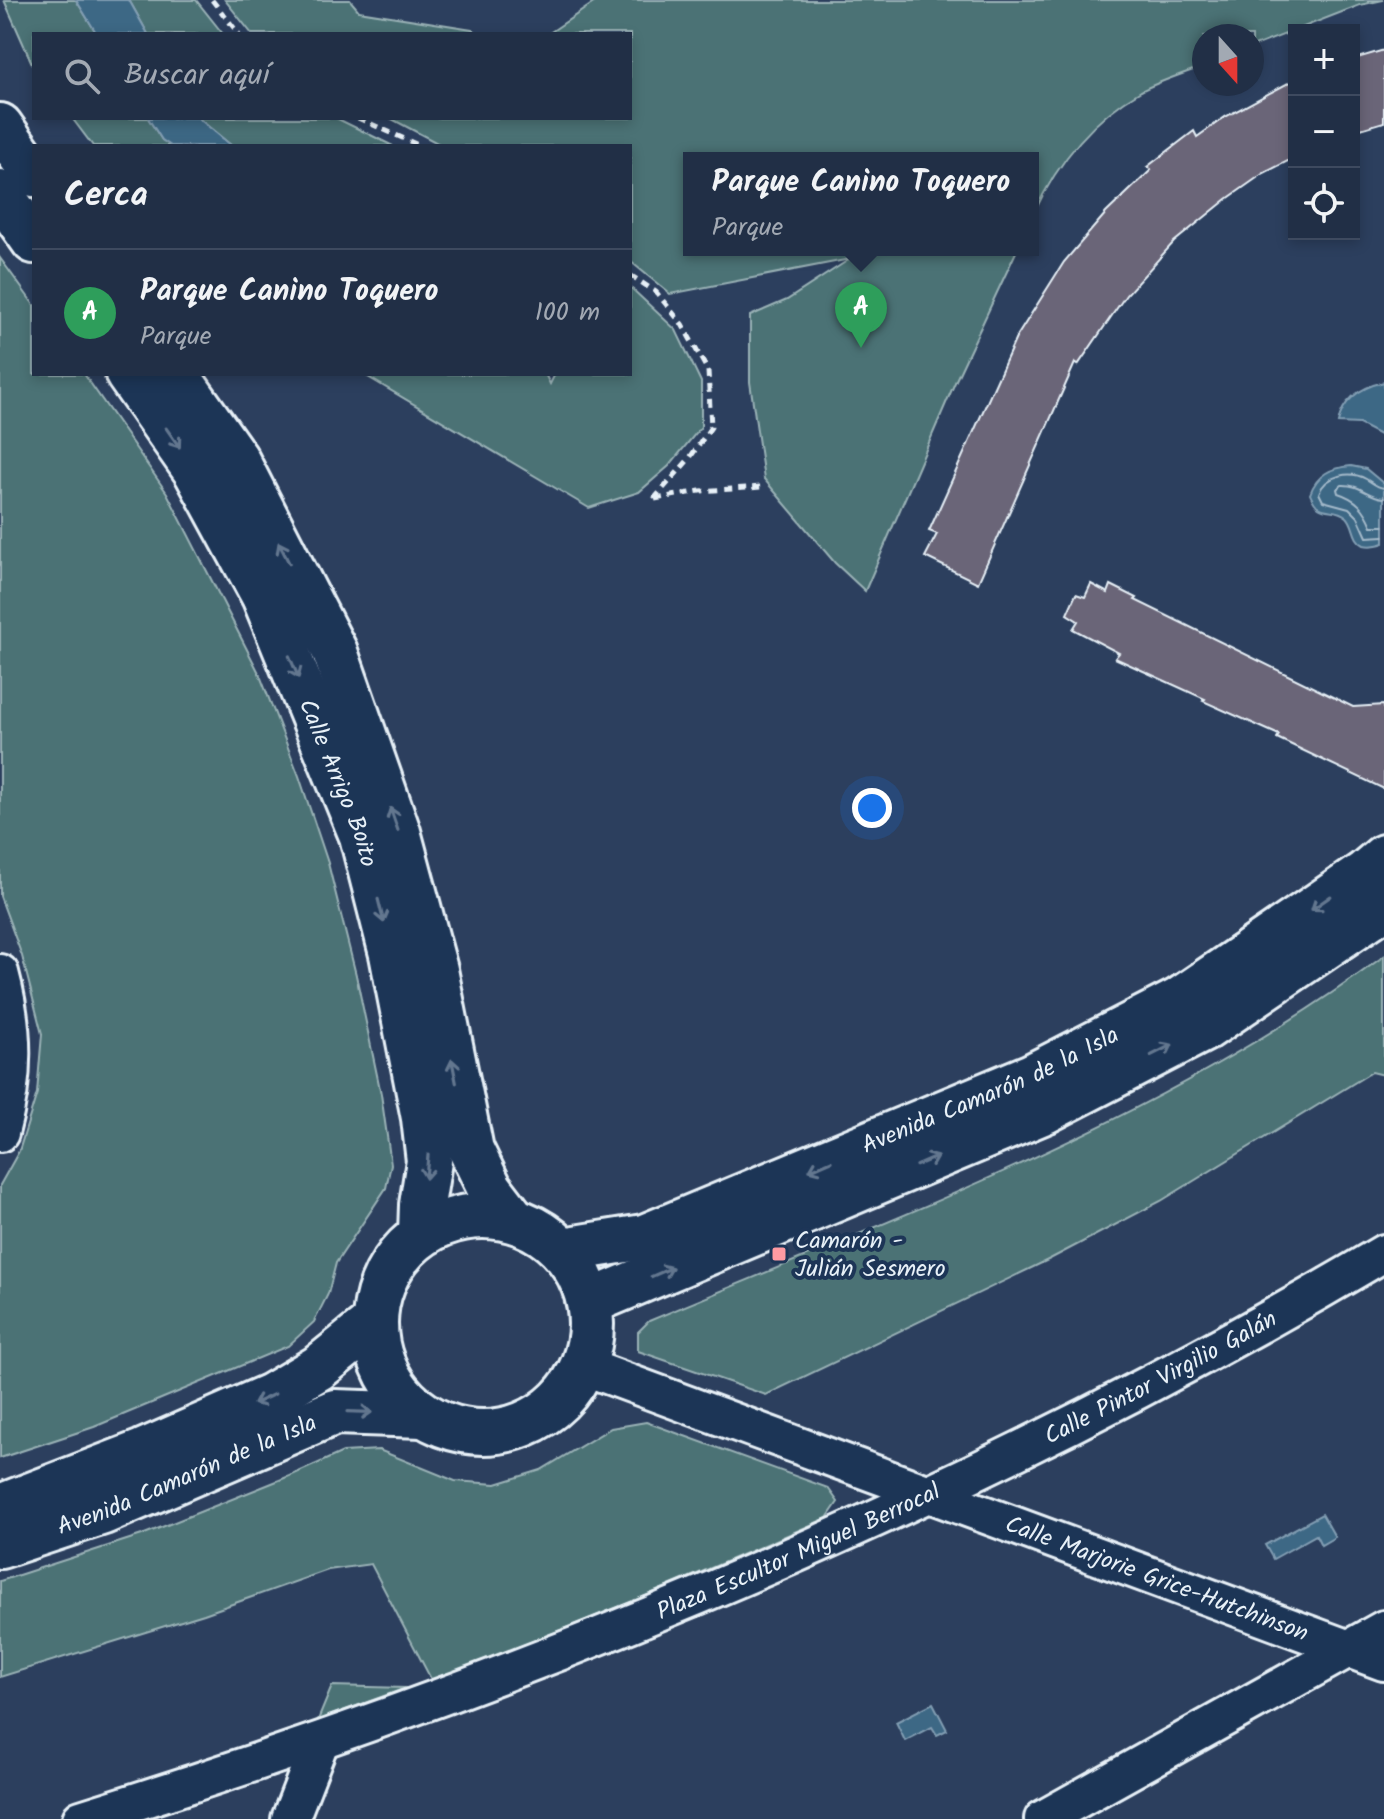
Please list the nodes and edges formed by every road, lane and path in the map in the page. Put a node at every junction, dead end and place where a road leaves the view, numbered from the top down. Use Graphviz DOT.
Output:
graph roads {
  1 [pos="212,0"];
  2 [pos="237,32"];
  3 [pos="362,120"];
  4 [pos="0,126"];
  5 [pos="416,144"];
  6 [pos="32,171"];
  7 [pos="0,193"];
  8 [pos="32,238"];
  9 [pos="632,276"];
  10 [pos="129,376"];
  11 [pos="177,376"];
  12 [pos="762,487"];
  13 [pos="1384,857"];
  14 [pos="1384,907"];
  15 [pos="0,973"];
  16 [pos="0,1133"];
  17 [pos="513,1219"];
  18 [pos="421,1234"];
  19 [pos="563,1250"];
  20 [pos="1384,1253"];
  21 [pos="590,1302"];
  22 [pos="374,1323"];
  23 [pos="583,1366"];
  24 [pos="423,1415"];
  25 [pos="931,1493"];
  26 [pos="0,1507"];
  27 [pos="0,1546"];
  28 [pos="1384,1629"];
  29 [pos="1351,1649"];
  30 [pos="1384,1662"];
  31 [pos="320,1742"];
  32 [pos="81,1819"];
  33 [pos="290,1819"];
  34 [pos="1043,1819"];
  1 -- 2 [label="path"];
  3 -- 5 [label="path"];
  4 -- 6 [label="main road"];
  7 -- 8 [label="main road"];
  9 -- 12 [label="path"];
  10 -- 18 [label="main road, Calle Arrigo Boito, one-way"];
  17 -- 11 [label="main road, Calle Arrigo Boito, one-way"];
  13 -- 19 [label="main road, Avenida Camarón de la Isla, one-way"];
  21 -- 14 [label="main road, Avenida Camarón de la Isla, one-way"];
  15 -- 16 [label="street"];
  17 -- 18 [label="main road"];
  17 -- 19 [label="main road"];
  18 -- 22 [label="main road"];
  19 -- 21 [label="main road"];
  20 -- 25 [label="street, Calle Pintor Virgilio Galán"];
  21 -- 23 [label="main road"];
  22 -- 24 [label="main road"];
  22 -- 26 [label="main road, Avenida Camarón de la Isla, one-way"];
  23 -- 24 [label="main road"];
  23 -- 25 [label="street, Plaza Escultor Miguel Berrocal"];
  27 -- 24 [label="main road, Avenida Camarón de la Isla, one-way"];
  25 -- 29 [label="street, Calle Marjorie Grice-Hutchinson"];
  25 -- 31 [label="street, Plaza Escultor Miguel Berrocal"];
  28 -- 29 [label="street"];
  29 -- 30 [label="street, Calle Marjorie Grice-Hutchinson"];
  29 -- 34 [label="street"];
  31 -- 32 [label="street, Plaza Escultor Miguel Berrocal"];
  31 -- 33 [label="street"];
}
